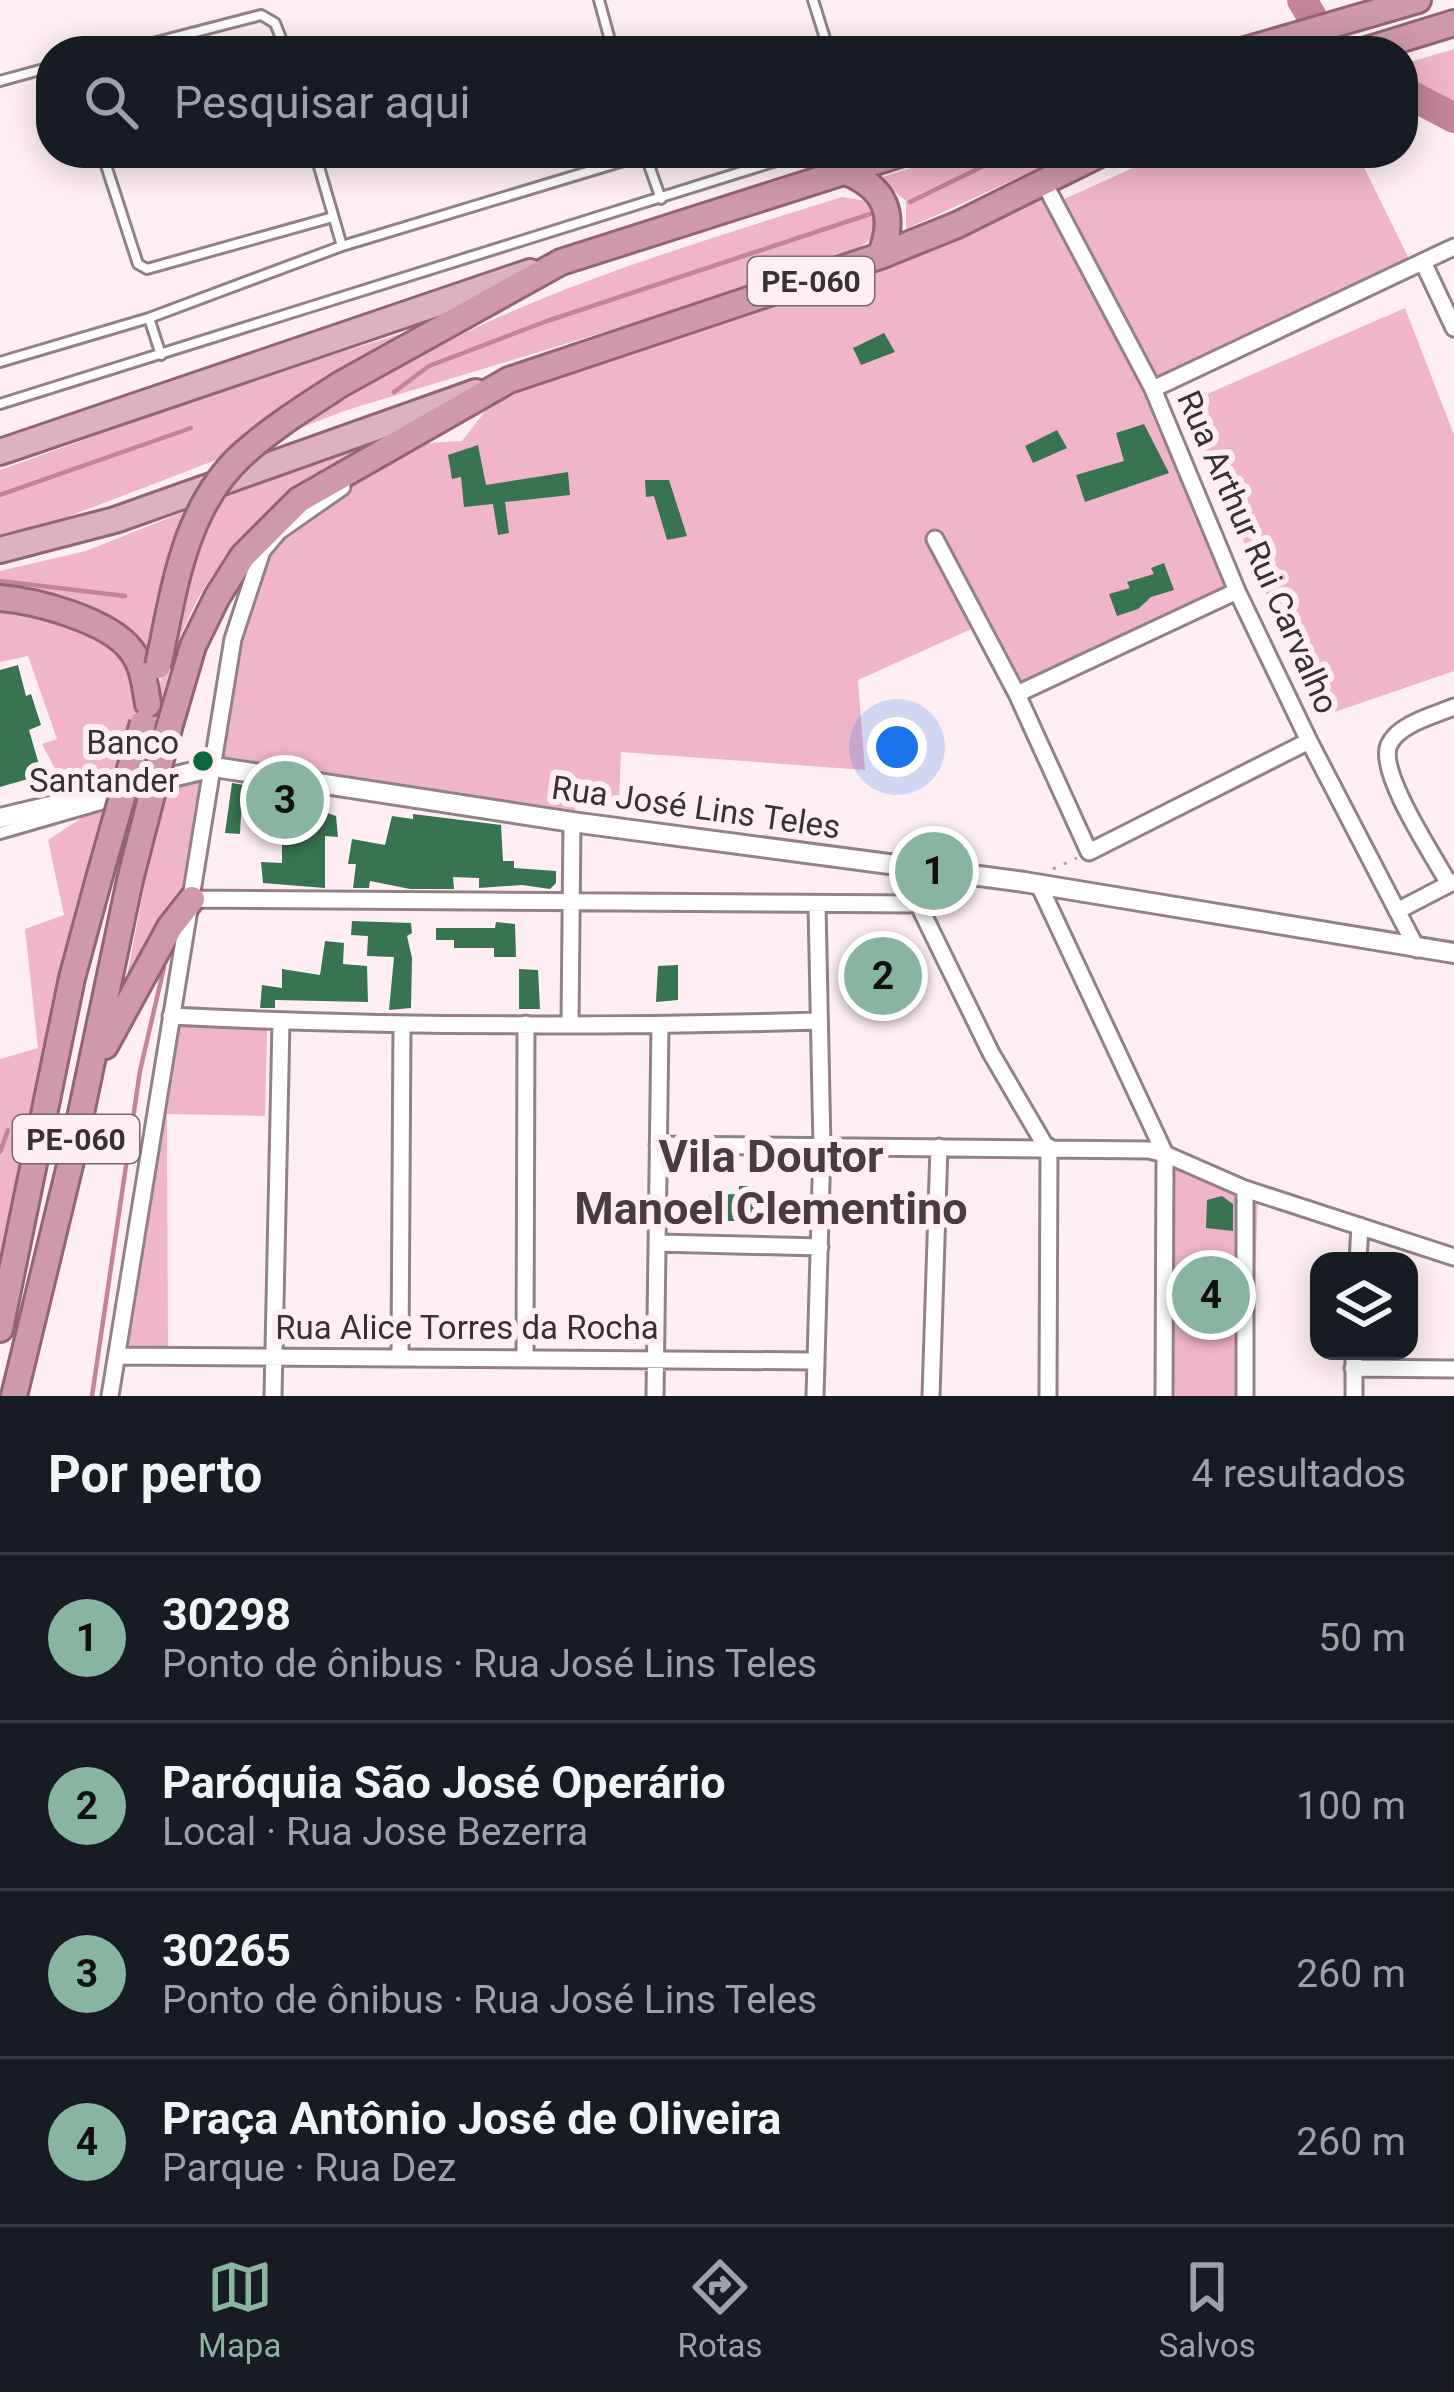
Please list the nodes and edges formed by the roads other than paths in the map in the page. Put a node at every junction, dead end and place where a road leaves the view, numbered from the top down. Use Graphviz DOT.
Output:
graph roads {
  1 [pos="599,0"];
  2 [pos="813,0"];
  3 [pos="1418,0"];
  4 [pos="1454,23"];
  5 [pos="180,36"];
  6 [pos="280,36"];
  7 [pos="609,36"];
  8 [pos="824,36"];
  9 [pos="1296,36"];
  10 [pos="1412,36"];
  11 [pos="36,71"];
  12 [pos="0,81"];
  13 [pos="108,168"];
  14 [pos="319,168"];
  15 [pos="600,168"];
  16 [pos="651,168"];
  17 [pos="756,168"];
  18 [pos="853,168"];
  19 [pos="1070,168"];
  20 [pos="843,171"];
  21 [pos="1043,181"];
  22 [pos="661,199"];
  23 [pos="333,217"];
  24 [pos="342,246"];
  25 [pos="1454,247"];
  26 [pos="880,256"];
  27 [pos="561,262"];
  28 [pos="1423,262"];
  29 [pos="149,318"];
  30 [pos="1454,328"];
  31 [pos="161,355"];
  32 [pos="0,362"];
  33 [pos="509,380"];
  34 [pos="1153,389"];
  35 [pos="0,404"];
  36 [pos="395,445"];
  37 [pos="0,452"];
  38 [pos="935,539"];
  39 [pos="0,550"];
  40 [pos="1237,591"];
  41 [pos="0,598"];
  42 [pos="1017,694"];
  43 [pos="1454,706"];
  44 [pos="146,713"];
  45 [pos="1309,741"];
  46 [pos="214,767"];
  47 [pos="209,795"];
  48 [pos="0,818"];
  49 [pos="572,821"];
  50 [pos="0,833"];
  51 [pos="899,865"];
  52 [pos="1452,883"];
  53 [pos="1032,884"];
  54 [pos="192,899"];
  55 [pos="568,902"];
  56 [pos="917,904"];
  57 [pos="817,905"];
  58 [pos="1397,911"];
  59 [pos="1417,949"];
  60 [pos="1454,953"];
  61 [pos="171,1016"];
  62 [pos="819,1021"];
  63 [pos="281,1022"];
  64 [pos="402,1024"];
  65 [pos="526,1024"];
  66 [pos="570,1024"];
  67 [pos="660,1025"];
  68 [pos="89,1074"];
  69 [pos="658,1145"];
  70 [pos="822,1147"];
  71 [pos="939,1147"];
  72 [pos="1047,1147"];
  73 [pos="1165,1154"];
  74 [pos="1245,1189"];
  75 [pos="1360,1226"];
  76 [pos="657,1244"];
  77 [pos="820,1247"];
  78 [pos="1359,1252"];
  79 [pos="1454,1257"];
  80 [pos="0,1329"];
  81 [pos="274,1355"];
  82 [pos="118,1356"];
  83 [pos="400,1356"];
  84 [pos="525,1358"];
  85 [pos="655,1358"];
  86 [pos="1353,1360"];
  87 [pos="1362,1360"];
  88 [pos="815,1361"];
  89 [pos="1454,1370"];
  90 [pos="14,1396"];
  91 [pos="110,1396"];
  92 [pos="273,1396"];
  93 [pos="655,1396"];
  94 [pos="815,1396"];
  95 [pos="931,1396"];
  96 [pos="1048,1396"];
  97 [pos="1164,1396"];
  98 [pos="1245,1396"];
  99 [pos="1354,1396"];
  1 -- 7 [label="lane"];
  2 -- 8 [label="lane"];
  3 -- 9 [label="highway"];
  4 -- 10 [label="highway"];
  5 -- 6 [label="lane"];
  11 -- 12 [label="lane"];
  13 -- 23 [label="lane"];
  14 -- 23 [label="lane"];
  15 -- 24 [label="lane"];
  16 -- 22 [label="lane"];
  17 -- 22 [label="lane"];
  18 -- 20 [label="highway, PE-060"];
  19 -- 21 [label="highway, PE-060"];
  20 -- 26 [label="highway"];
  20 -- 27 [label="highway, PE-060"];
  21 -- 26 [label="highway, PE-060"];
  21 -- 34 [label="street, Rua Arthur Rui Carvalho"];
  22 -- 31 [label="lane"];
  23 -- 24 [label="lane"];
  24 -- 29 [label="lane"];
  25 -- 28 [label="street"];
  26 -- 33 [label="highway, PE-060"];
  27 -- 37 [label="main road"];
  27 -- 44 [label="highway, PE-060, bridge"];
  28 -- 30 [label="street"];
  28 -- 34 [label="street"];
  29 -- 31 [label="lane"];
  29 -- 32 [label="lane"];
  31 -- 35 [label="lane"];
  33 -- 36 [label="highway, PE-060"];
  33 -- 39 [label="main road"];
  34 -- 40 [label="street, Rua Arthur Rui Carvalho"];
  36 -- 46 [label="street"];
  36 -- 68 [label="highway, PE-060, bridge"];
  38 -- 42 [label="street"];
  40 -- 42 [label="street"];
  40 -- 45 [label="street, Rua Arthur Rui Carvalho"];
  41 -- 44 [label="highway"];
  42 -- 45 [label="street"];
  43 -- 52 [label="street"];
  44 -- 80 [label="highway, PE-060, bridge"];
  45 -- 58 [label="street, Rua Arthur Rui Carvalho"];
  46 -- 47 [label="street"];
  46 -- 48 [label="street"];
  46 -- 49 [label="street, Rua José Lins Teles"];
  47 -- 50 [label="street"];
  47 -- 54 [label="street"];
  49 -- 51 [label="street, Rua José Lins Teles"];
  49 -- 55 [label="street"];
  51 -- 53 [label="street, Rua José Lins Teles"];
  51 -- 56 [label="street"];
  52 -- 58 [label="street"];
  53 -- 59 [label="street, Rua José Lins Teles"];
  53 -- 73 [label="street"];
  54 -- 55 [label="street"];
  54 -- 61 [label="street"];
  54 -- 68 [label="highway"];
  55 -- 57 [label="street"];
  55 -- 66 [label="street"];
  56 -- 57 [label="street"];
  56 -- 72 [label="street"];
  57 -- 62 [label="street"];
  58 -- 59 [label="street, Rua Arthur Rui Carvalho"];
  59 -- 60 [label="street, Rua José Lins Teles"];
  61 -- 63 [label="street"];
  61 -- 82 [label="street"];
  62 -- 67 [label="street"];
  62 -- 70 [label="street"];
  63 -- 64 [label="street"];
  63 -- 81 [label="street"];
  64 -- 65 [label="street"];
  64 -- 83 [label="street"];
  65 -- 66 [label="street"];
  65 -- 84 [label="street"];
  66 -- 67 [label="street"];
  67 -- 69 [label="street"];
  68 -- 90 [label="highway, PE-060"];
  69 -- 70 [label="street"];
  69 -- 76 [label="street"];
  70 -- 71 [label="street"];
  70 -- 77 [label="street"];
  71 -- 72 [label="street"];
  71 -- 95 [label="street"];
  72 -- 73 [label="street"];
  72 -- 96 [label="street"];
  73 -- 74 [label="street"];
  73 -- 97 [label="street"];
  74 -- 75 [label="street"];
  74 -- 98 [label="street"];
  75 -- 78 [label="street"];
  75 -- 79 [label="street"];
  76 -- 77 [label="street"];
  76 -- 85 [label="street"];
  77 -- 88 [label="street"];
  81 -- 82 [label="street, Rua Alice Torres da Rocha"];
  81 -- 83 [label="street, Rua Alice Torres da Rocha"];
  81 -- 92 [label="street"];
  82 -- 91 [label="street"];
  83 -- 84 [label="street, Rua Alice Torres da Rocha"];
  84 -- 85 [label="street, Rua Alice Torres da Rocha"];
  85 -- 88 [label="street, Rua Alice Torres da Rocha"];
  85 -- 93 [label="street"];
  86 -- 99 [label="street"];
  87 -- 89 [label="street"];
  88 -- 94 [label="street"];
}
